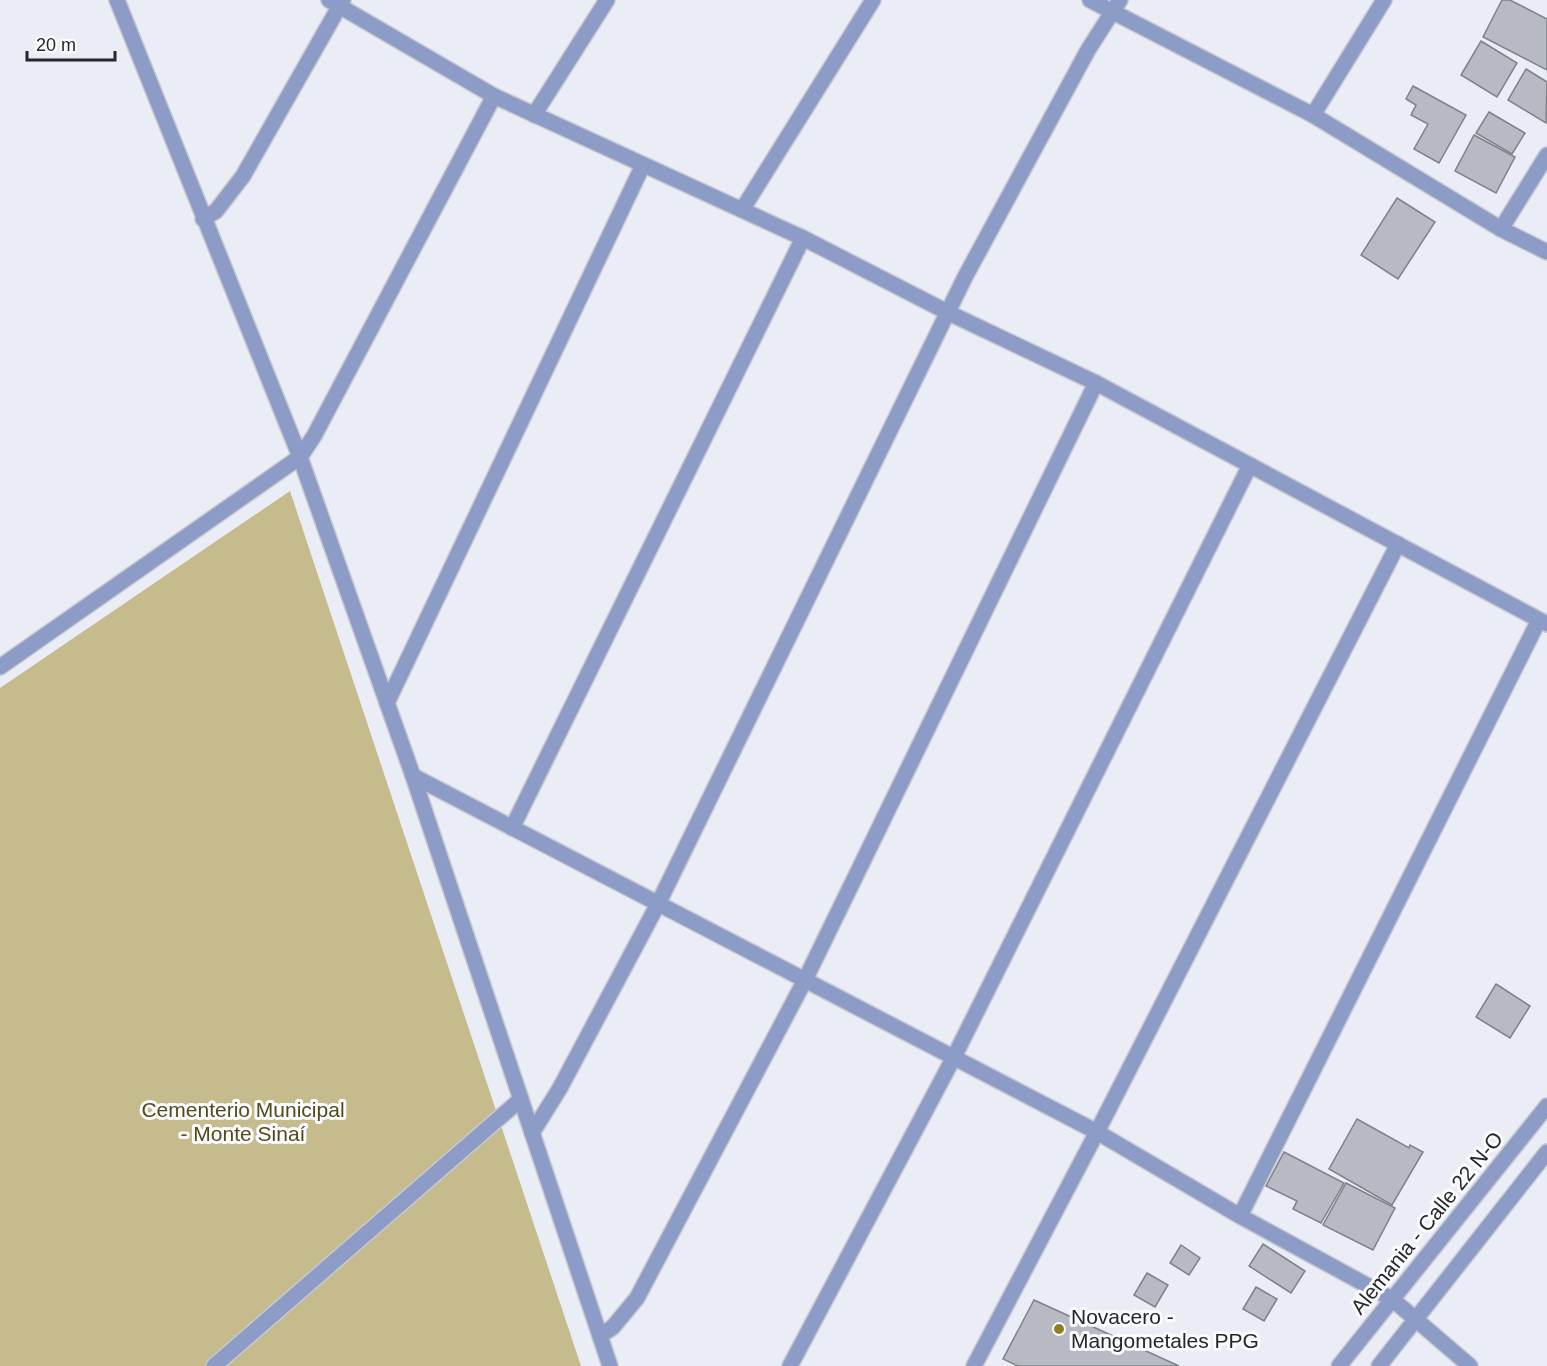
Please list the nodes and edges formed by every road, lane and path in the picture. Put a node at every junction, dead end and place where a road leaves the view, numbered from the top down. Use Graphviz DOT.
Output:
graph roads {
  1 [pos="117,0"];
  2 [pos="607,0"];
  3 [pos="873,0"];
  4 [pos="1090,0"];
  5 [pos="1384,0"];
  6 [pos="337,2"];
  7 [pos="1117,6"];
  8 [pos="494,96"];
  9 [pos="534,115"];
  10 [pos="1313,115"];
  11 [pos="1547,155"];
  12 [pos="643,165"];
  13 [pos="742,210"];
  14 [pos="203,219"];
  15 [pos="1501,229"];
  16 [pos="803,238"];
  17 [pos="1547,252"];
  18 [pos="949,313"];
  19 [pos="1096,382"];
  20 [pos="300,457"];
  21 [pos="1250,465"];
  22 [pos="1398,544"];
  23 [pos="1543,622"];
  24 [pos="0,667"];
  25 [pos="387,703"];
  26 [pos="413,776"];
  27 [pos="512,828"];
  28 [pos="658,904"];
  29 [pos="804,980"];
  30 [pos="954,1057"];
  31 [pos="521,1099"];
  32 [pos="1547,1106"];
  33 [pos="1097,1132"];
  34 [pos="532,1133"];
  35 [pos="1547,1152"];
  36 [pos="1240,1216"];
  37 [pos="1392,1299"];
  38 [pos="1416,1318"];
  39 [pos="600,1336"];
  40 [pos="214,1366"];
  41 [pos="610,1366"];
  42 [pos="790,1366"];
  43 [pos="974,1366"];
  44 [pos="1339,1366"];
  45 [pos="1379,1366"];
  46 [pos="1470,1366"];
  1 -- 14 [label="street"];
  2 -- 9 [label="street"];
  3 -- 13 [label="street"];
  4 -- 7 [label="street"];
  5 -- 10 [label="street"];
  6 -- 8 [label="street"];
  6 -- 14 [label="street"];
  7 -- 10 [label="street"];
  7 -- 18 [label="street"];
  8 -- 9 [label="street"];
  8 -- 20 [label="street"];
  9 -- 12 [label="street"];
  10 -- 15 [label="street"];
  11 -- 15 [label="street"];
  12 -- 13 [label="street"];
  12 -- 25 [label="street"];
  13 -- 16 [label="street"];
  14 -- 20 [label="street"];
  15 -- 17 [label="street"];
  16 -- 18 [label="street"];
  16 -- 27 [label="street"];
  18 -- 19 [label="street"];
  18 -- 28 [label="street"];
  19 -- 21 [label="street"];
  19 -- 29 [label="street"];
  20 -- 24 [label="street"];
  20 -- 25 [label="street"];
  21 -- 22 [label="street"];
  21 -- 30 [label="street"];
  22 -- 23 [label="street"];
  22 -- 33 [label="street"];
  23 -- 36 [label="street"];
  25 -- 26 [label="street"];
  26 -- 27 [label="street"];
  26 -- 31 [label="street"];
  27 -- 28 [label="street"];
  28 -- 29 [label="street"];
  28 -- 34 [label="street"];
  29 -- 30 [label="street"];
  29 -- 39 [label="street"];
  30 -- 33 [label="street"];
  30 -- 42 [label="street"];
  31 -- 34 [label="street"];
  31 -- 40 [label="street"];
  32 -- 37 [label="street, Alemania - Calle 22 N-O"];
  33 -- 36 [label="street"];
  33 -- 43 [label="street"];
  34 -- 39 [label="street"];
  35 -- 38 [label="street"];
  36 -- 37 [label="street"];
  37 -- 38 [label="street"];
  37 -- 44 [label="street, Alemania - Calle 22 N-O"];
  38 -- 45 [label="street"];
  38 -- 46 [label="street"];
  39 -- 41 [label="street"];
}
